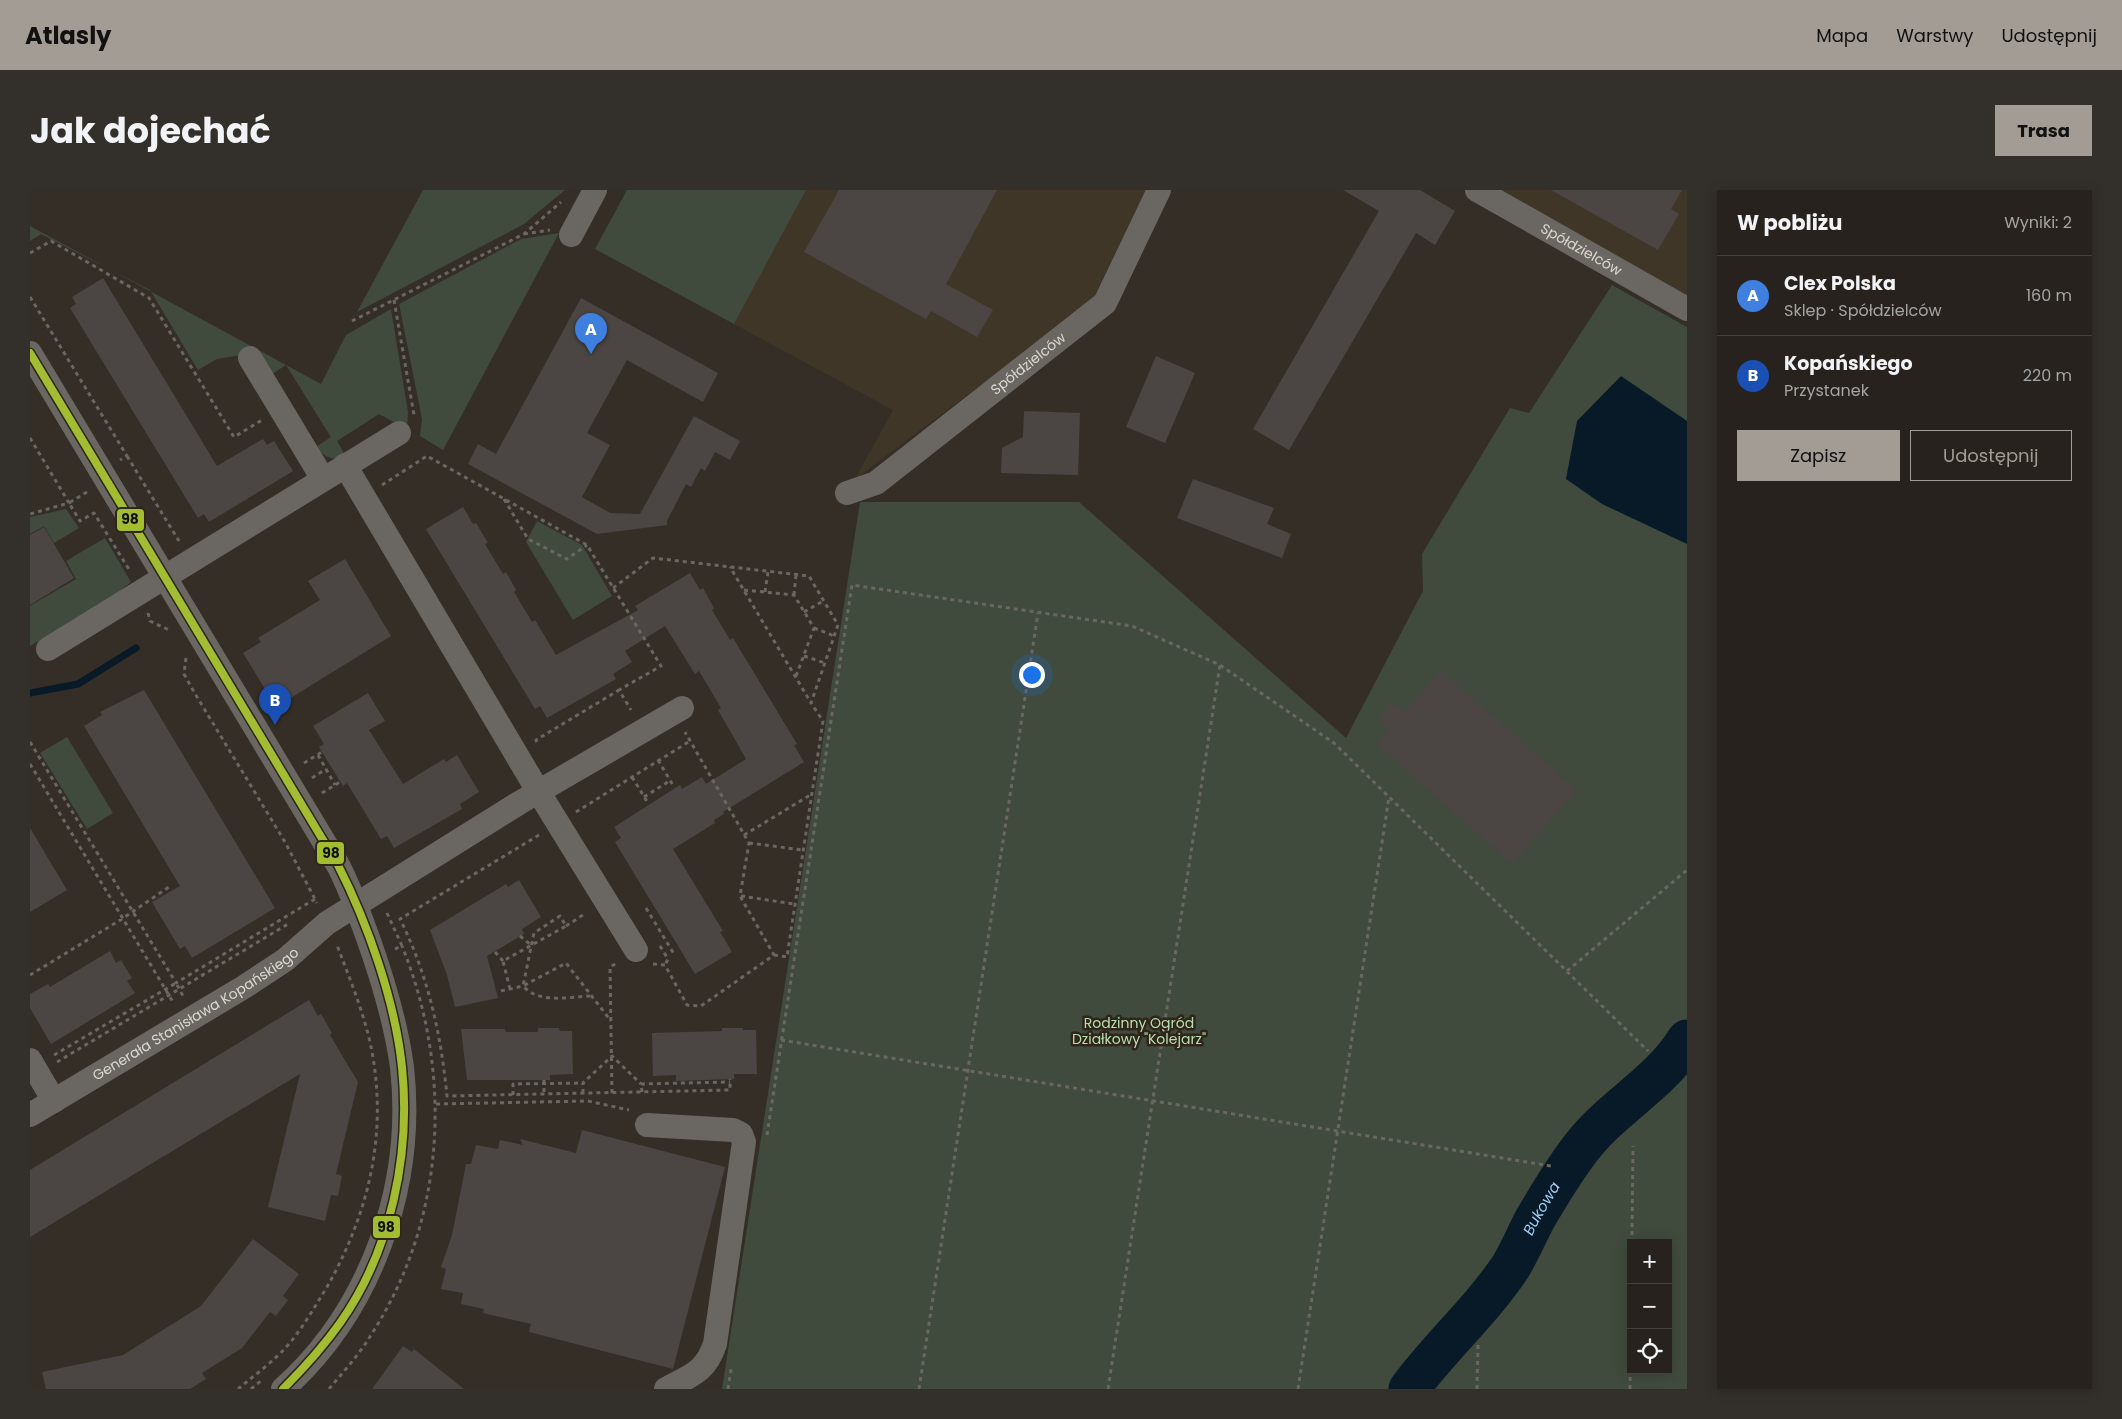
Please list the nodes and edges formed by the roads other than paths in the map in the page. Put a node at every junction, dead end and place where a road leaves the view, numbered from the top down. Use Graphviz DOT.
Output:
graph roads {
  1 [pos="595,190"];
  2 [pos="1159,190"];
  3 [pos="1477,190"];
  4 [pos="571,235"];
  5 [pos="1687,309"];
  6 [pos="30,353"];
  7 [pos="250,358"];
  8 [pos="399,433"];
  9 [pos="345,465"];
  10 [pos="323,479"];
  11 [pos="847,492"];
  12 [pos="165,577"];
  13 [pos="48,649"];
  14 [pos="678,710"];
  15 [pos="538,791"];
  16 [pos="356,906"];
  17 [pos="642,957"];
  18 [pos="34,1067"];
  19 [pos="54,1101"];
  20 [pos="30,1115"];
  21 [pos="648,1126"];
  22 [pos="276,1381"];
  23 [pos="666,1389"];
  1 -- 4 [label="street"];
  2 -- 11 [label="street, Spółdzielców"];
  3 -- 5 [label="street, Spółdzielców"];
  6 -- 12 [label="street"];
  7 -- 10 [label="street"];
  8 -- 9 [label="street"];
  9 -- 10 [label="street"];
  9 -- 15 [label="street"];
  10 -- 12 [label="street"];
  12 -- 13 [label="street"];
  12 -- 16 [label="street"];
  14 -- 15 [label="street, Generała Stanisława Kopańskiego"];
  15 -- 16 [label="street, Generała Stanisława Kopańskiego"];
  15 -- 17 [label="street"];
  16 -- 19 [label="street, Generała Stanisława Kopańskiego"];
  16 -- 22 [label="street"];
  18 -- 19 [label="street"];
  19 -- 20 [label="street, Generała Stanisława Kopańskiego"];
  21 -- 23 [label="street"];
}
